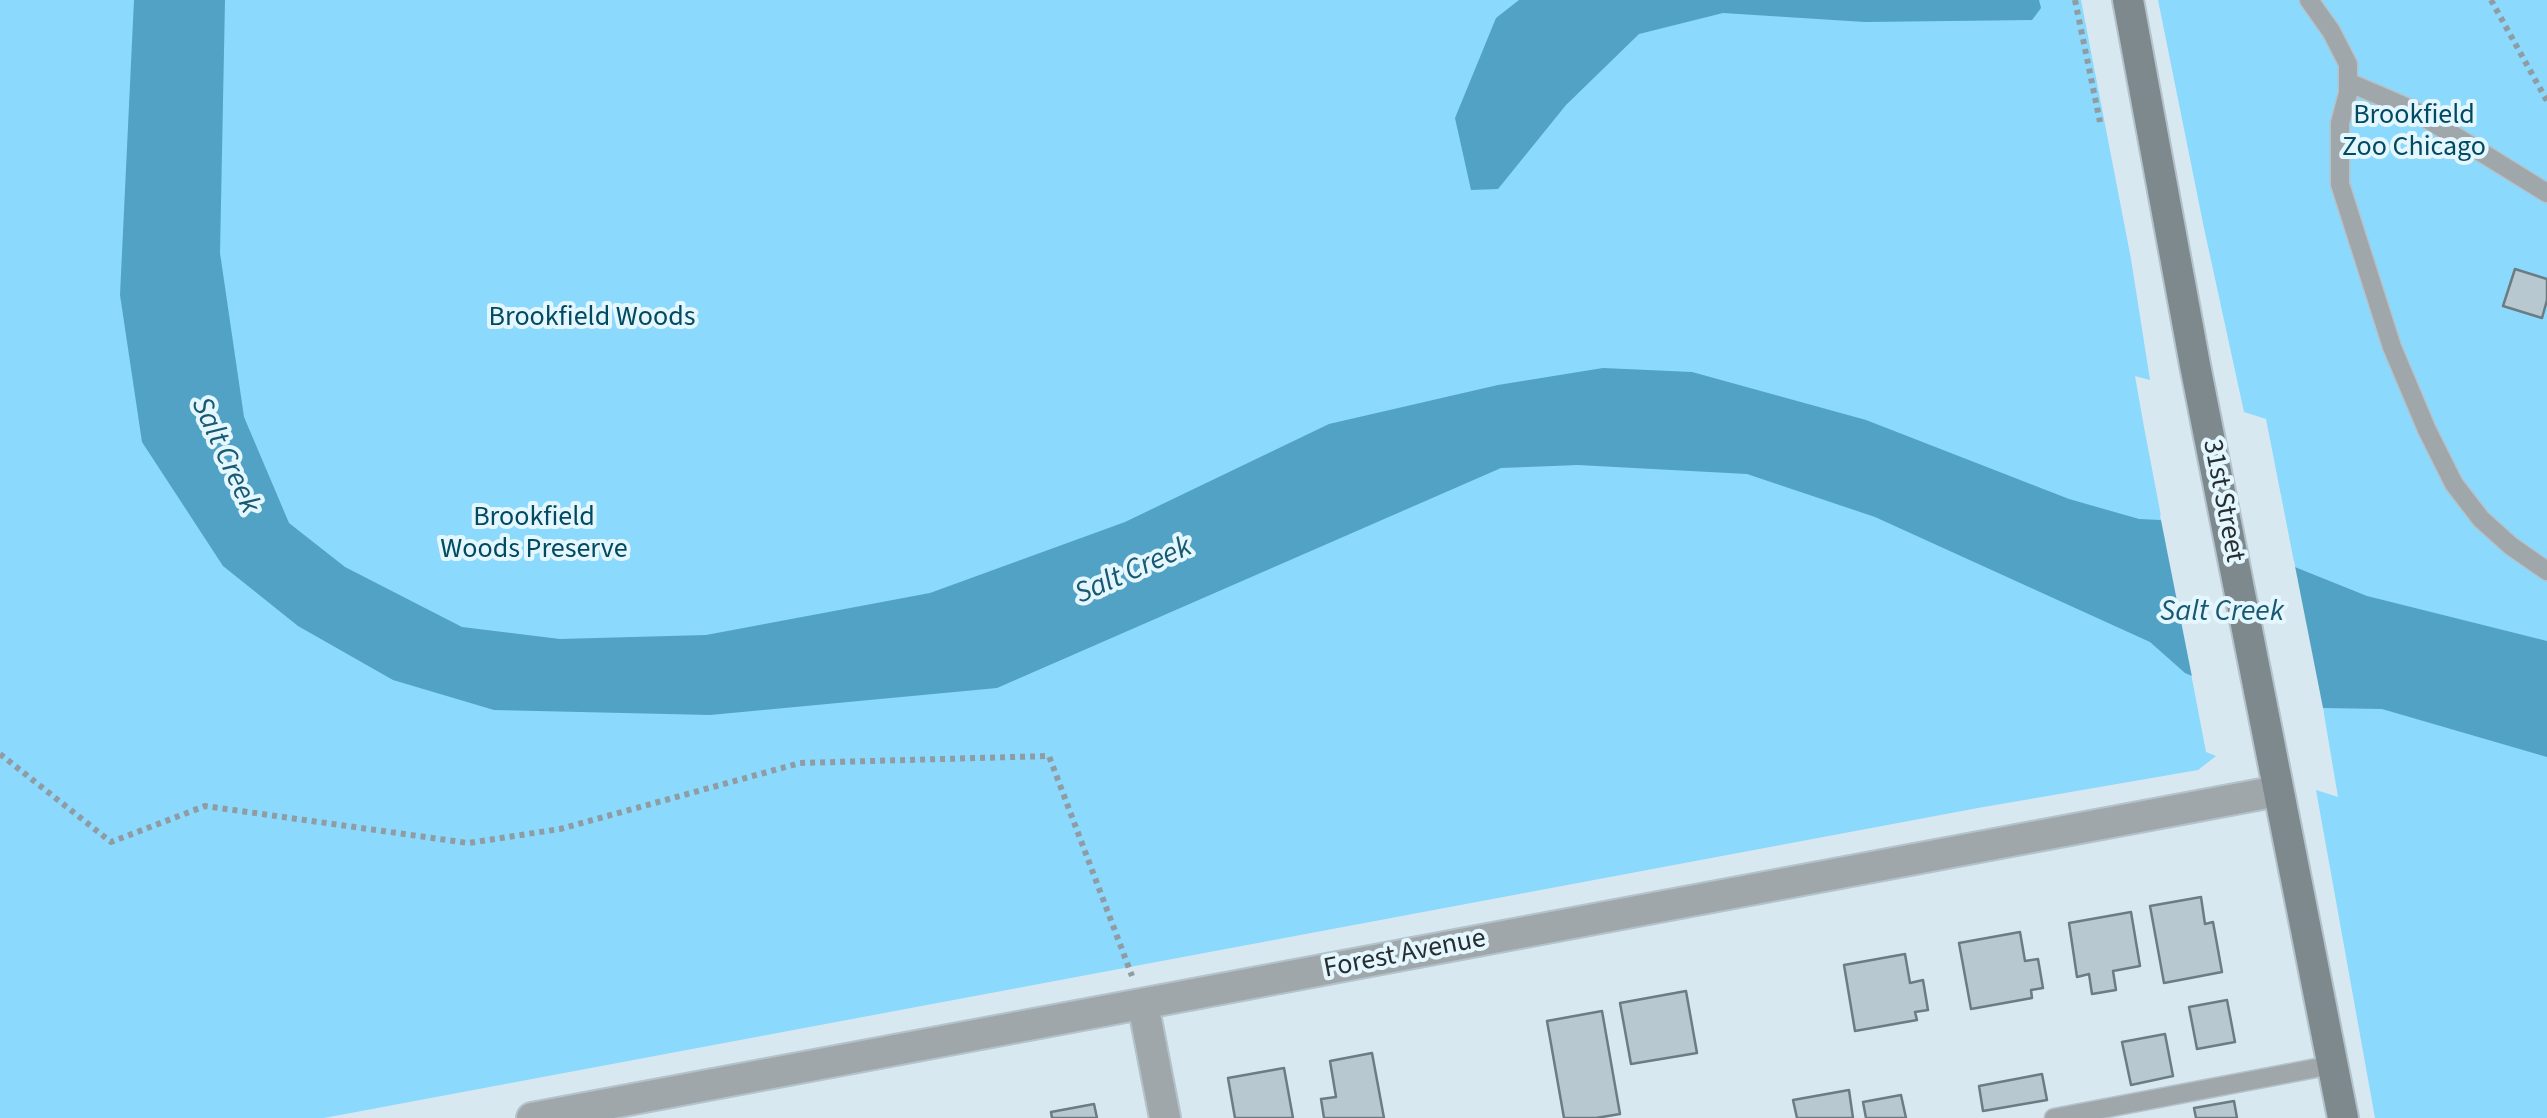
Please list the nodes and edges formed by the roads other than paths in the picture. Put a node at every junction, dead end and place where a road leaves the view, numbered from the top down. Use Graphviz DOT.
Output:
graph roads {
  1 [pos="2128,0"];
  2 [pos="2309,0"];
  3 [pos="2348,82"];
  4 [pos="2547,193"];
  5 [pos="2547,571"];
  6 [pos="2278,791"];
  7 [pos="1143,1004"];
  8 [pos="2332,1065"];
  9 [pos="532,1118"];
  10 [pos="1165,1118"];
  11 [pos="2054,1118"];
  12 [pos="2343,1118"];
  1 -- 6 [label="main road, 31st Street"];
  2 -- 3 [label="lane"];
  3 -- 4 [label="lane"];
  3 -- 5 [label="lane"];
  6 -- 7 [label="street, Forest Avenue"];
  6 -- 8 [label="main road, 31st Street"];
  7 -- 9 [label="street, Forest Avenue"];
  7 -- 10 [label="street"];
  8 -- 11 [label="lane"];
  8 -- 12 [label="main road, 31st Street"];
}
